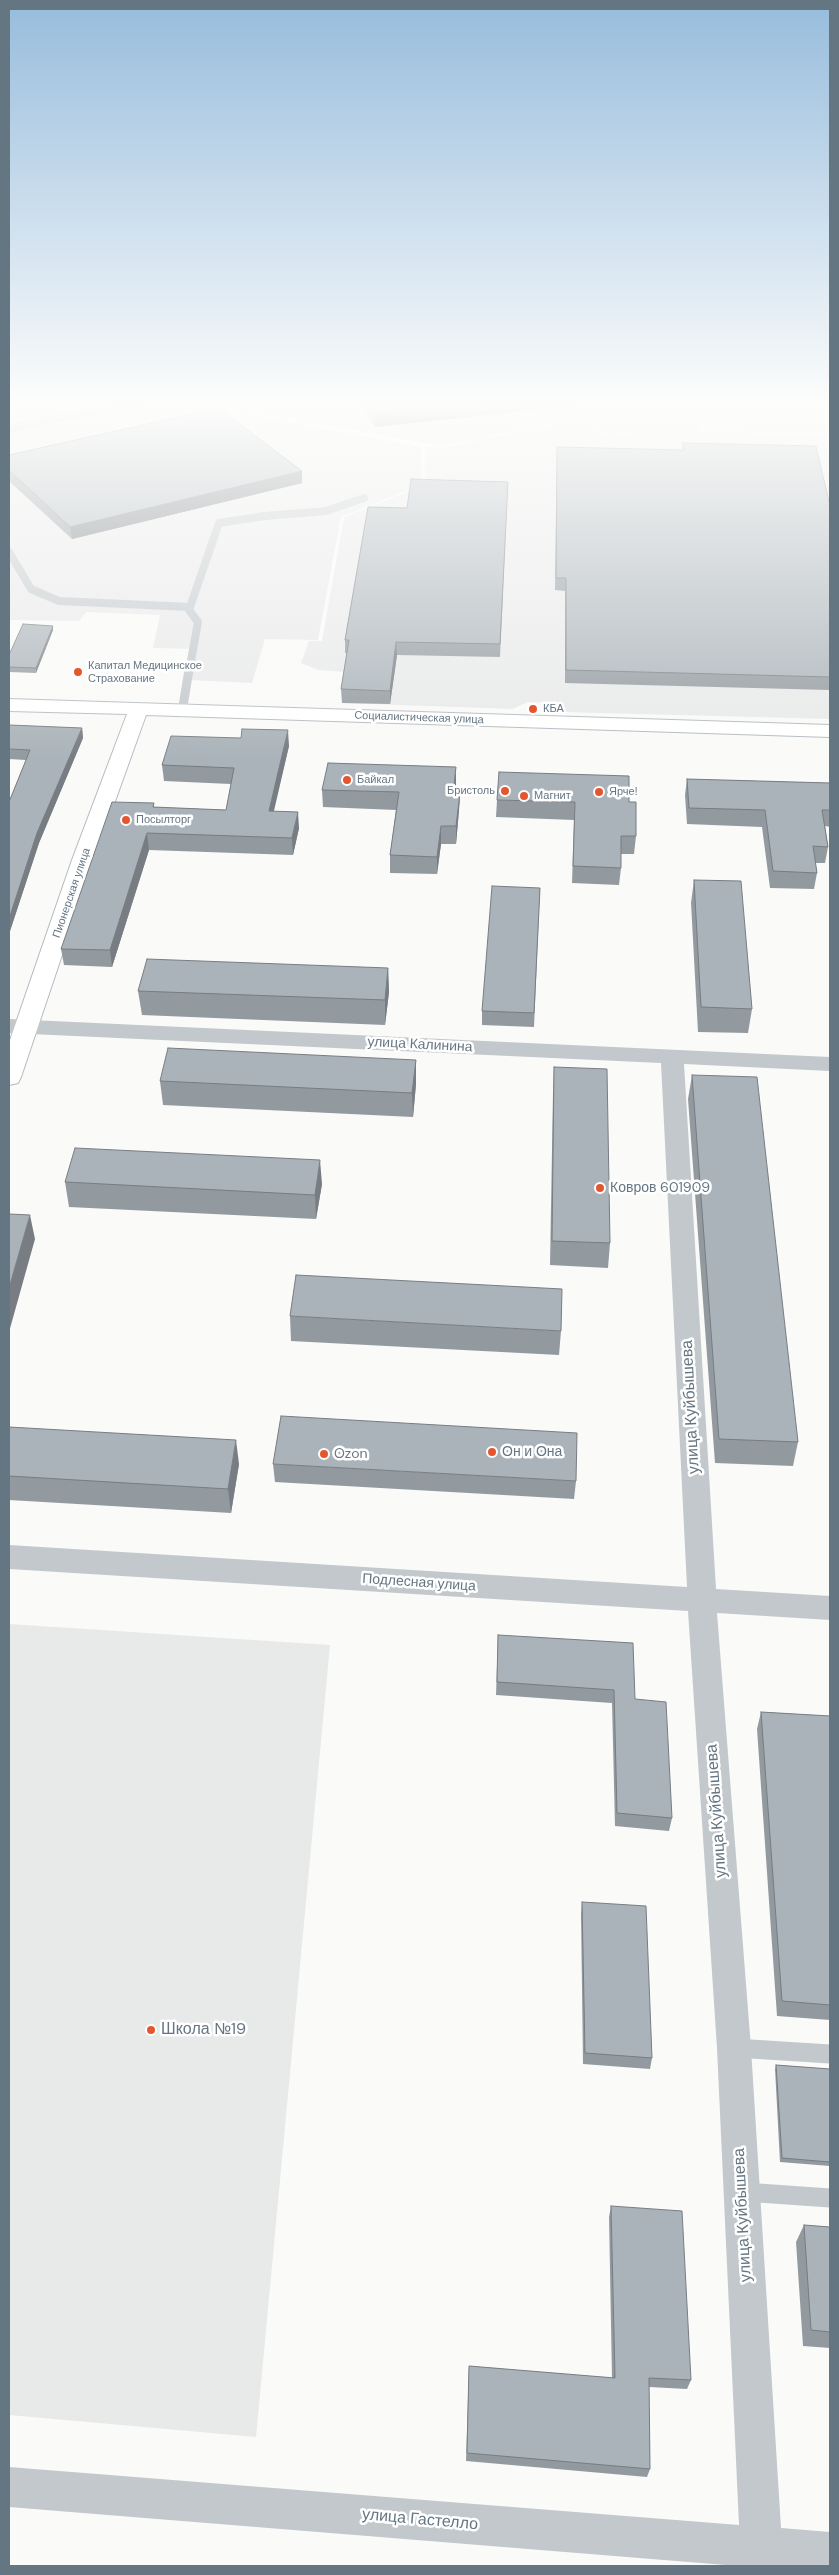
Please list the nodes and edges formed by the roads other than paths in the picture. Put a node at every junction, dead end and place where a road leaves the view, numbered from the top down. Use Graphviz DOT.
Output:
graph roads {
  1 [pos="224,522"];
  2 [pos="9,552"];
  3 [pos="190,606"];
  4 [pos="9,705"];
  5 [pos="138,710"];
  6 [pos="182,712"];
  7 [pos="830,731"];
  8 [pos="17,1026"];
  9 [pos="672,1056"];
  10 [pos="830,1064"];
  11 [pos="9,1077"];
  12 [pos="9,1557"];
  13 [pos="702,1601"];
  14 [pos="830,1608"];
  15 [pos="734,2048"];
  16 [pos="830,2054"];
  17 [pos="742,2192"];
  18 [pos="830,2198"];
  19 [pos="9,2487"];
  20 [pos="830,2553"];
  21 [pos="762,2557"];
  1 -- 3 [label="lane"];
  2 -- 3 [label="lane"];
  3 -- 6 [label="lane"];
  4 -- 5 [label="main road, Социалистическая улица"];
  5 -- 6 [label="main road, Социалистическая улица"];
  5 -- 8 [label="main road, Пионерская улица"];
  6 -- 7 [label="main road, Социалистическая улица"];
  8 -- 9 [label="street, улица Калинина"];
  8 -- 11 [label="main road, Пионерская улица"];
  9 -- 10 [label="street, улица Калинина"];
  9 -- 13 [label="street, улица Куйбышева"];
  12 -- 13 [label="street, Подлесная улица"];
  13 -- 14 [label="street, Подлесная улица"];
  13 -- 15 [label="street, улица Куйбышева"];
  15 -- 16 [label="lane"];
  15 -- 17 [label="street, улица Куйбышева"];
  17 -- 18 [label="lane"];
  17 -- 21 [label="street, улица Куйбышева"];
  19 -- 21 [label="street, улица Гастелло"];
  20 -- 21 [label="street, улица Гастелло"];
}
